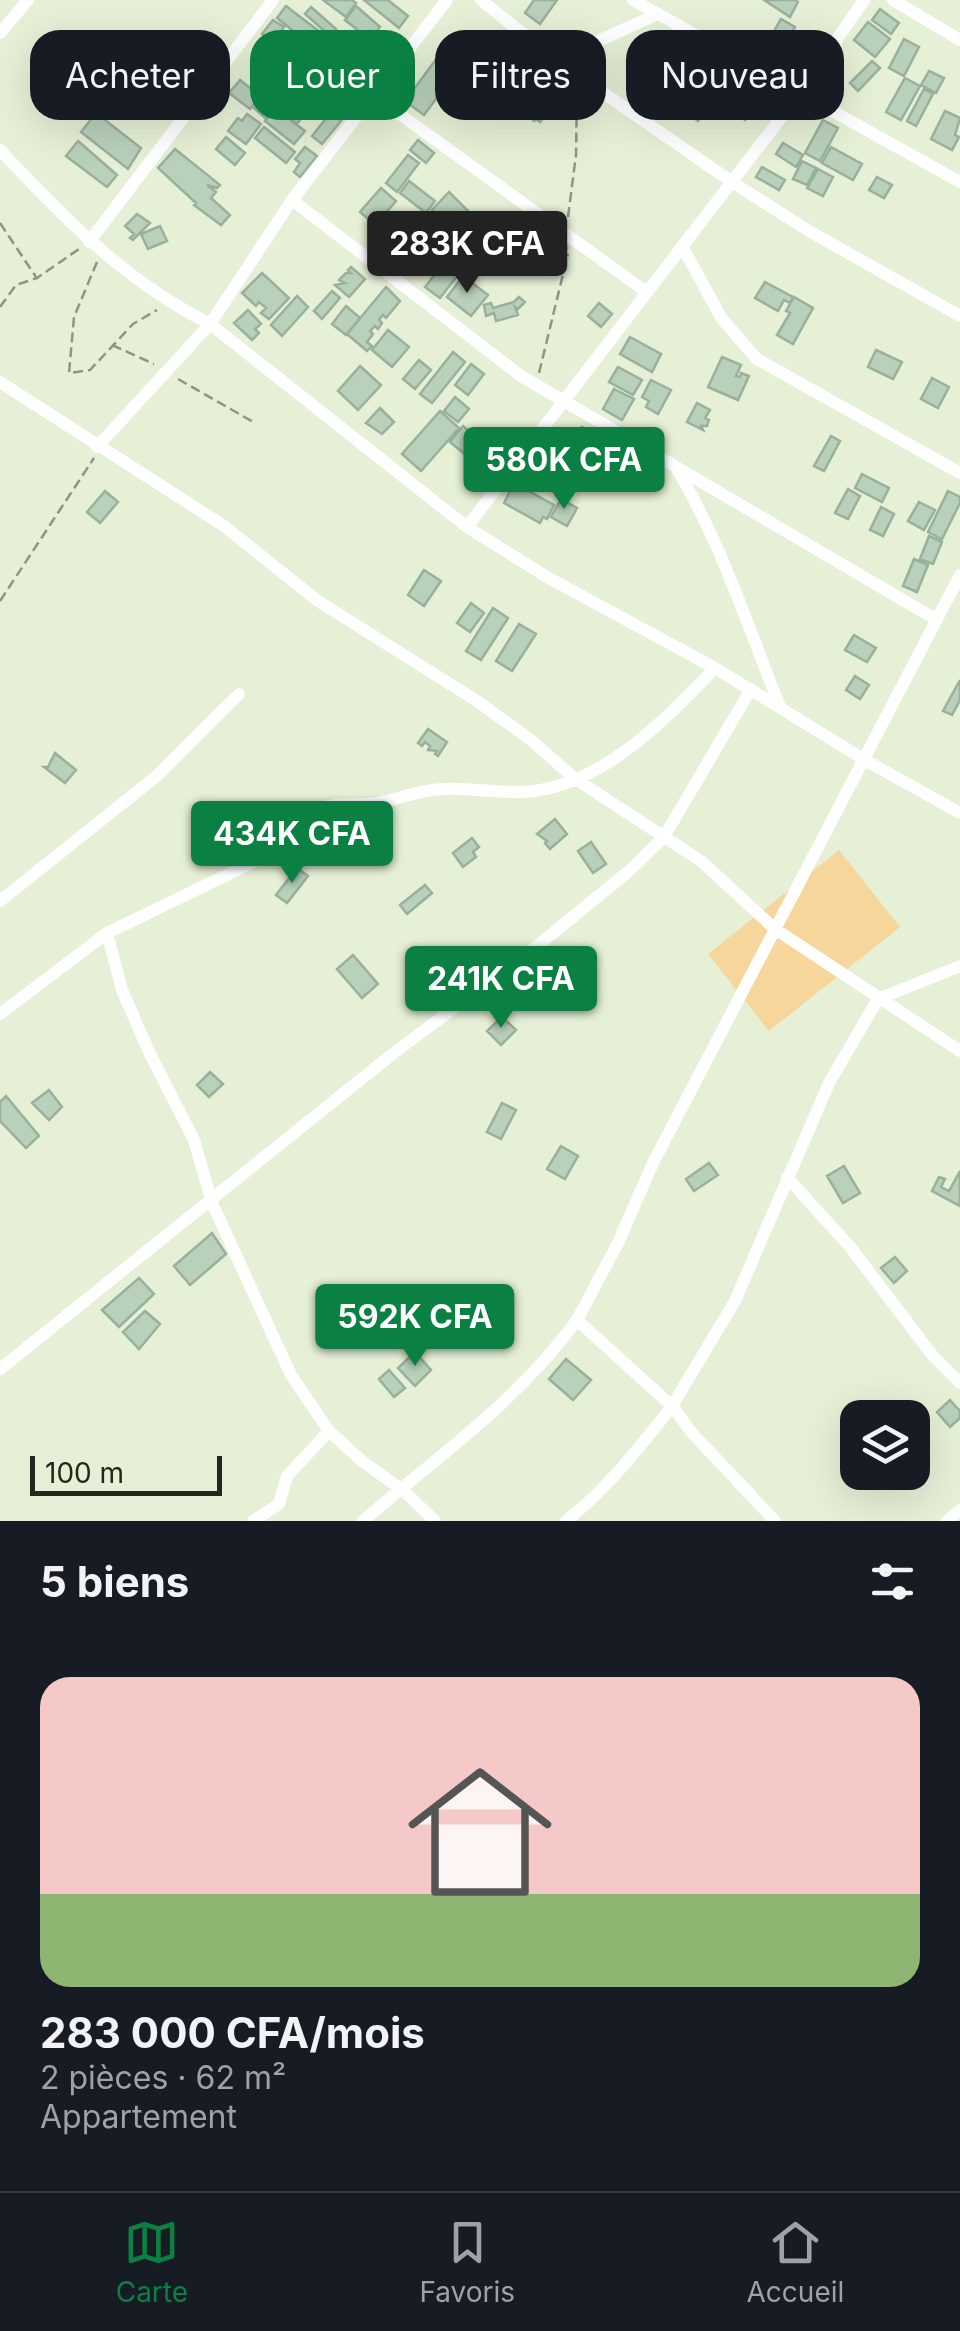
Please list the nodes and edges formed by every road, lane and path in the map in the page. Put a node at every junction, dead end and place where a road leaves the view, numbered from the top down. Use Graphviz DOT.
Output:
graph roads {
  1 [pos="28,0"];
  2 [pos="272,0"];
  3 [pos="447,0"];
  4 [pos="481,0"];
  5 [pos="633,0"];
  6 [pos="864,0"];
  7 [pos="892,0"];
  8 [pos="658,14"];
  9 [pos="518,30"];
  10 [pos="687,30"];
  11 [pos="843,30"];
  12 [pos="0,33"];
  13 [pos="606,37"];
  14 [pos="960,40"];
  15 [pos="415,41"];
  16 [pos="606,95"];
  17 [pos="844,117"];
  18 [pos="354,120"];
  19 [pos="408,120"];
  20 [pos="779,120"];
  21 [pos="0,150"];
  22 [pos="732,182"];
  23 [pos="960,182"];
  24 [pos="292,200"];
  25 [pos="0,224"];
  26 [pos="89,242"];
  27 [pos="682,246"];
  28 [pos="101,252"];
  29 [pos="36,278"];
  30 [pos="645,291"];
  31 [pos="168,303"];
  32 [pos="0,308"];
  33 [pos="960,316"];
  34 [pos="210,324"];
  35 [pos="111,345"];
  36 [pos="164,371"];
  37 [pos="0,382"];
  38 [pos="564,400"];
  39 [pos="255,423"];
  40 [pos="97,447"];
  41 [pos="674,466"];
  42 [pos="960,472"];
  43 [pos="466,527"];
  44 [pos="960,575"];
  45 [pos="0,601"];
  46 [pos="937,620"];
  47 [pos="716,668"];
  48 [pos="750,689"];
  49 [pos="239,694"];
  50 [pos="780,707"];
  51 [pos="864,760"];
  52 [pos="574,778"];
  53 [pos="960,814"];
  54 [pos="664,837"];
  55 [pos="0,901"];
  56 [pos="775,930"];
  57 [pos="107,934"];
  58 [pos="960,966"];
  59 [pos="878,999"];
  60 [pos="0,1014"];
  61 [pos="960,1051"];
  62 [pos="787,1177"];
  63 [pos="211,1199"];
  64 [pos="578,1320"];
  65 [pos="0,1368"];
  66 [pos="960,1383"];
  67 [pos="672,1406"];
  68 [pos="329,1431"];
  69 [pos="400,1489"];
  70 [pos="960,1510"];
  71 [pos="767,1518"];
  72 [pos="253,1521"];
  73 [pos="363,1521"];
  74 [pos="435,1521"];
  75 [pos="566,1521"];
  76 [pos="947,1521"];
  1 -- 12 [label="street"];
  2 -- 26 [label="street"];
  3 -- 15 [label="street"];
  4 -- 9 [label="street"];
  5 -- 8 [label="street"];
  6 -- 11 [label="street"];
  7 -- 14 [label="street"];
  8 -- 10 [label="street"];
  8 -- 13 [label="street"];
  16 -- 22 [label="street"];
  17 -- 23 [label="street"];
  18 -- 24 [label="street"];
  19 -- 30 [label="street"];
  20 -- 22 [label="street"];
  21 -- 26 [label="street"];
  22 -- 27 [label="street"];
  22 -- 33 [label="street"];
  24 -- 34 [label="street"];
  24 -- 38 [label="street"];
  25 -- 29 [label="path"];
  26 -- 28 [label="street"];
  26 -- 29 [label="path"];
  27 -- 30 [label="street"];
  27 -- 42 [label="street"];
  28 -- 31 [label="street"];
  28 -- 35 [label="path"];
  29 -- 32 [label="path"];
  30 -- 38 [label="street"];
  31 -- 34 [label="street"];
  31 -- 35 [label="path"];
  34 -- 36 [label="street"];
  34 -- 43 [label="street"];
  35 -- 36 [label="path"];
  36 -- 39 [label="path"];
  36 -- 40 [label="street"];
  37 -- 40 [label="street"];
  38 -- 41 [label="street"];
  38 -- 43 [label="street"];
  40 -- 45 [label="path"];
  40 -- 52 [label="street"];
  41 -- 46 [label="street"];
  41 -- 50 [label="street"];
  43 -- 47 [label="street"];
  44 -- 46 [label="street"];
  46 -- 51 [label="street"];
  47 -- 48 [label="street"];
  47 -- 52 [label="street"];
  48 -- 50 [label="street"];
  48 -- 54 [label="street"];
  49 -- 55 [label="street"];
  50 -- 51 [label="street"];
  51 -- 53 [label="street"];
  51 -- 56 [label="street"];
  52 -- 54 [label="street"];
  52 -- 57 [label="street"];
  54 -- 56 [label="street"];
  54 -- 63 [label="street"];
  56 -- 59 [label="street"];
  56 -- 64 [label="street"];
  57 -- 60 [label="street"];
  57 -- 63 [label="street"];
  58 -- 59 [label="street"];
  59 -- 61 [label="street"];
  59 -- 62 [label="street"];
  62 -- 66 [label="street"];
  62 -- 67 [label="street"];
  63 -- 65 [label="street"];
  63 -- 68 [label="street"];
  64 -- 67 [label="street"];
  64 -- 69 [label="street"];
  67 -- 71 [label="street"];
  67 -- 75 [label="street"];
  68 -- 69 [label="street"];
  68 -- 72 [label="street"];
  69 -- 73 [label="street"];
  69 -- 74 [label="street"];
  70 -- 76 [label="street"];
}
